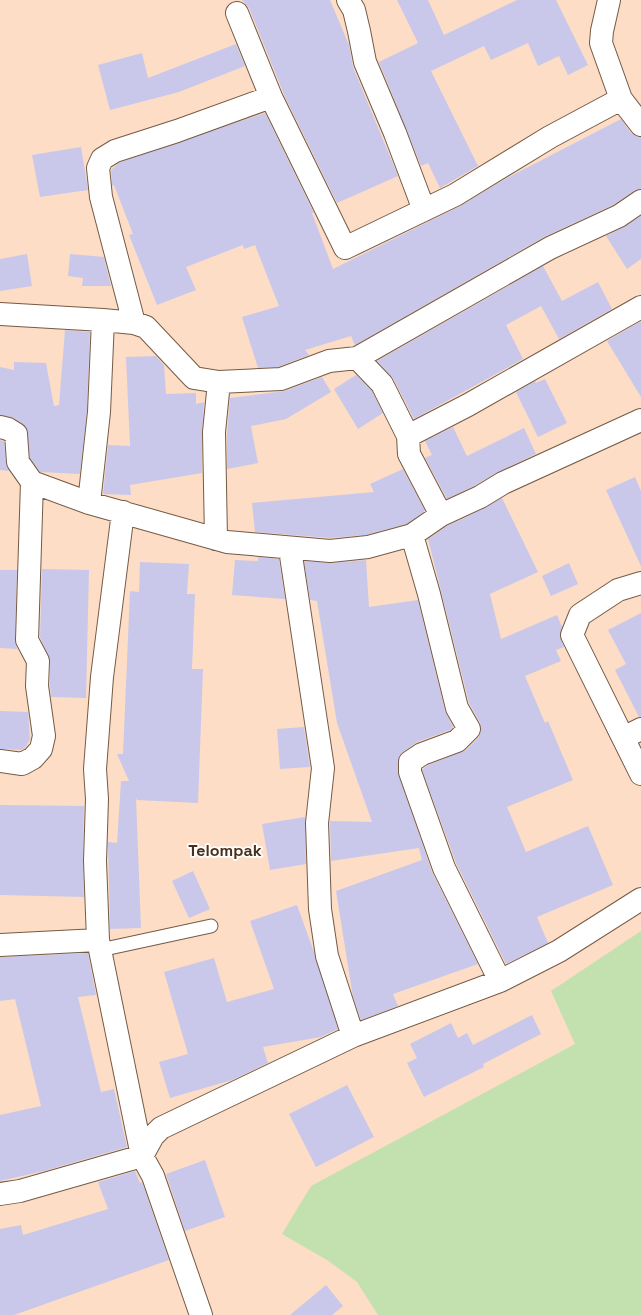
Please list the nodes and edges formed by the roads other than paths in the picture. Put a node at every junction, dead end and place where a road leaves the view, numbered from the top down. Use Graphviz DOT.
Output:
graph roads {
  1 [pos="348,0"];
  2 [pos="608,0"];
  3 [pos="237,13"];
  4 [pos="271,97"];
  5 [pos="621,99"];
  6 [pos="641,125"];
  7 [pos="641,201"];
  8 [pos="424,210"];
  9 [pos="641,307"];
  10 [pos="0,314"];
  11 [pos="103,320"];
  12 [pos="134,323"];
  13 [pos="357,358"];
  14 [pos="219,382"];
  15 [pos="641,420"];
  16 [pos="0,427"];
  17 [pos="408,436"];
  18 [pos="32,482"];
  19 [pos="89,503"];
  20 [pos="123,512"];
  21 [pos="441,515"];
  22 [pos="412,535"];
  23 [pos="216,539"];
  24 [pos="290,549"];
  25 [pos="641,583"];
  26 [pos="632,734"];
  27 [pos="0,761"];
  28 [pos="641,774"];
  29 [pos="641,899"];
  30 [pos="211,926"];
  31 [pos="0,945"];
  32 [pos="99,945"];
  33 [pos="500,981"];
  34 [pos="353,1036"];
  35 [pos="142,1156"];
  36 [pos="0,1194"];
  37 [pos="201,1315"];
  1 -- 8 [label="street"];
  2 -- 5 [label="street"];
  3 -- 4 [label="street"];
  4 -- 8 [label="street"];
  4 -- 12 [label="street"];
  5 -- 6 [label="street"];
  5 -- 8 [label="street"];
  7 -- 13 [label="street"];
  9 -- 17 [label="street"];
  10 -- 11 [label="street"];
  11 -- 12 [label="street"];
  11 -- 19 [label="street"];
  12 -- 14 [label="street"];
  13 -- 14 [label="street"];
  13 -- 17 [label="street"];
  14 -- 23 [label="street"];
  15 -- 21 [label="street"];
  16 -- 18 [label="street"];
  17 -- 21 [label="street"];
  18 -- 19 [label="street"];
  18 -- 27 [label="street"];
  19 -- 20 [label="street"];
  20 -- 23 [label="street"];
  20 -- 32 [label="street"];
  21 -- 22 [label="street"];
  22 -- 24 [label="street"];
  22 -- 33 [label="street"];
  23 -- 24 [label="street"];
  24 -- 34 [label="street"];
  25 -- 26 [label="street"];
  26 -- 28 [label="street"];
  29 -- 33 [label="street"];
  30 -- 32 [label="lane"];
  31 -- 32 [label="street"];
  32 -- 35 [label="street"];
  33 -- 34 [label="street"];
  34 -- 35 [label="street"];
  35 -- 36 [label="street"];
  35 -- 37 [label="street"];
}
